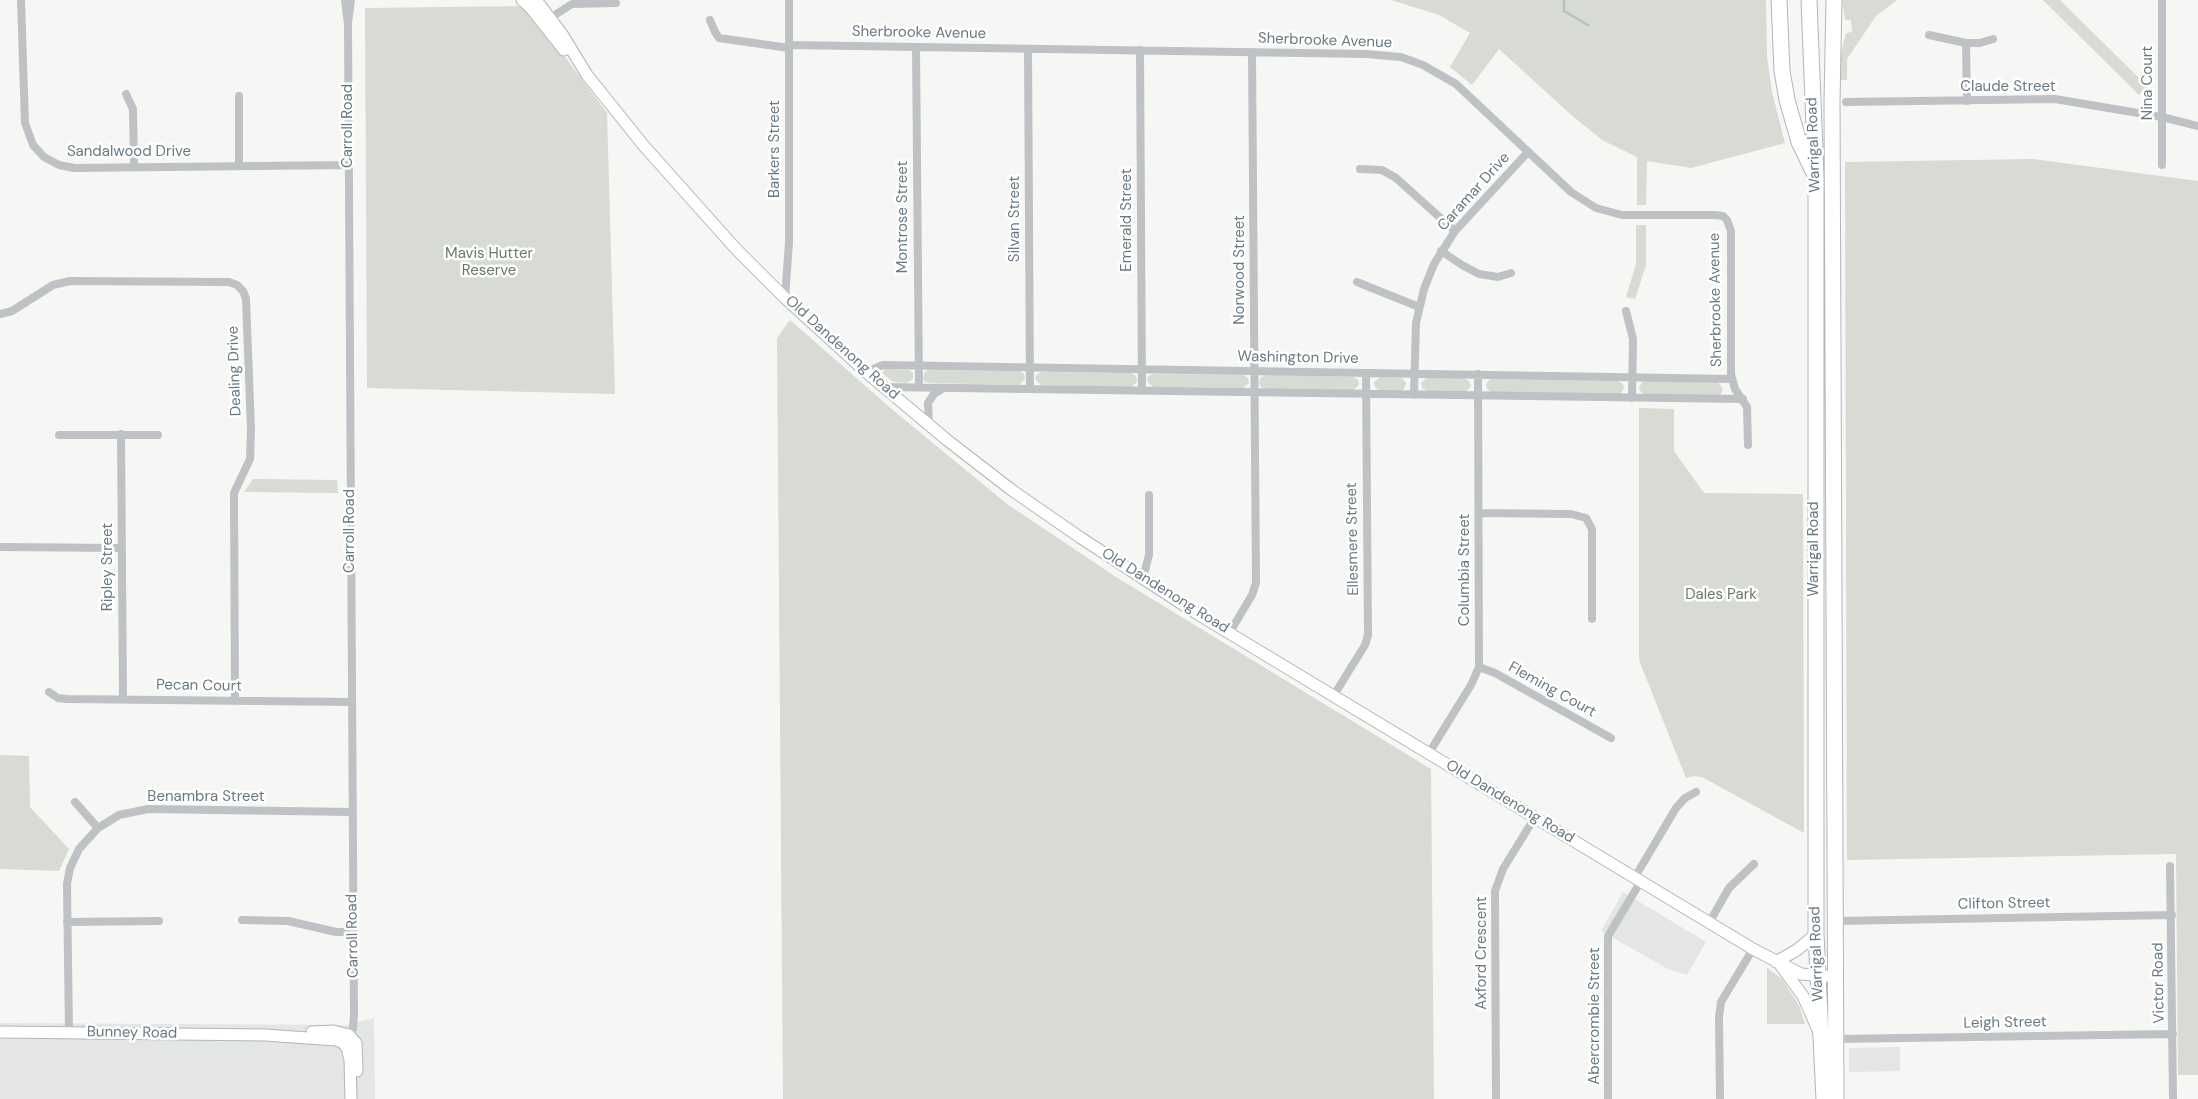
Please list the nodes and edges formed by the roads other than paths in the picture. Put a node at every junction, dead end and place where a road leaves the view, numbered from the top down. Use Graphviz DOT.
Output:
graph roads {
  1 [pos="21,0"];
  2 [pos="344,0"];
  3 [pos="351,0"];
  4 [pos="523,0"];
  5 [pos="536,0"];
  6 [pos="789,0"];
  7 [pos="1779,0"];
  8 [pos="1809,0"];
  9 [pos="1834,0"];
  10 [pos="2162,0"];
  11 [pos="616,2"];
  12 [pos="546,20"];
  13 [pos="710,20"];
  14 [pos="348,25"];
  15 [pos="1929,35"];
  16 [pos="1992,38"];
  17 [pos="1966,43"];
  18 [pos="789,47"];
  19 [pos="916,47"];
  20 [pos="1028,49"];
  21 [pos="1140,50"];
  22 [pos="1252,52"];
  23 [pos="126,94"];
  24 [pos="239,96"];
  25 [pos="1967,101"];
  26 [pos="1846,102"];
  27 [pos="2162,117"];
  28 [pos="2198,126"];
  29 [pos="1528,152"];
  30 [pos="239,165"];
  31 [pos="348,165"];
  32 [pos="2162,165"];
  33 [pos="134,167"];
  34 [pos="1360,169"];
  35 [pos="1816,177"];
  36 [pos="1455,231"];
  37 [pos="1441,251"];
  38 [pos="1511,273"];
  39 [pos="1357,282"];
  40 [pos="785,298"];
  41 [pos="1419,307"];
  42 [pos="1626,311"];
  43 [pos="0,314"];
  44 [pos="918,366"];
  45 [pos="1030,368"];
  46 [pos="1142,369"];
  47 [pos="1254,371"];
  48 [pos="866,372"];
  49 [pos="1366,373"];
  50 [pos="1414,373"];
  51 [pos="1478,374"];
  52 [pos="1632,377"];
  53 [pos="1732,382"];
  54 [pos="884,387"];
  55 [pos="918,387"];
  56 [pos="946,388"];
  57 [pos="1030,389"];
  58 [pos="1142,390"];
  59 [pos="1254,393"];
  60 [pos="1366,394"];
  61 [pos="1414,395"];
  62 [pos="1478,396"];
  63 [pos="1632,398"];
  64 [pos="1743,399"];
  65 [pos="929,425"];
  66 [pos="121,434"];
  67 [pos="58,435"];
  68 [pos="158,435"];
  69 [pos="1748,445"];
  70 [pos="1149,495"];
  71 [pos="1479,513"];
  72 [pos="0,547"];
  73 [pos="121,548"];
  74 [pos="1143,578"];
  75 [pos="1592,619"];
  76 [pos="1230,632"];
  77 [pos="1479,667"];
  78 [pos="49,692"];
  79 [pos="1334,695"];
  80 [pos="123,699"];
  81 [pos="235,700"];
  82 [pos="351,702"];
  83 [pos="1611,738"];
  84 [pos="1429,753"];
  85 [pos="1696,792"];
  86 [pos="75,802"];
  87 [pos="352,812"];
  88 [pos="1535,817"];
  89 [pos="98,828"];
  90 [pos="1754,864"];
  91 [pos="2170,866"];
  92 [pos="1638,879"];
  93 [pos="2172,915"];
  94 [pos="242,920"];
  95 [pos="159,921"];
  96 [pos="1836,921"];
  97 [pos="67,922"];
  98 [pos="1709,923"];
  99 [pos="353,932"];
  100 [pos="1816,934"];
  101 [pos="1753,949"];
  102 [pos="1778,963"];
  103 [pos="1816,977"];
  104 [pos="1837,977"];
  105 [pos="0,1032"];
  106 [pos="69,1033"];
  107 [pos="1820,1034"];
  108 [pos="2173,1034"];
  109 [pos="346,1038"];
  110 [pos="1837,1039"];
  111 [pos="351,1099"];
  112 [pos="356,1099"];
  113 [pos="1496,1099"];
  114 [pos="1608,1099"];
  115 [pos="1720,1099"];
  116 [pos="1824,1099"];
  117 [pos="1836,1099"];
  118 [pos="2173,1099"];
  1 -- 33 [label="street, Sandalwood Drive"];
  2 -- 14 [label="street, Carroll Road"];
  3 -- 14 [label="street, Carroll Road"];
  4 -- 12 [label="main road, Old Dandenong Road"];
  5 -- 12 [label="main road, Old Dandenong Road"];
  6 -- 18 [label="street, Barkers Street"];
  7 -- 35 [label="highway"];
  8 -- 35 [label="highway, Warrigal Road"];
  9 -- 96 [label="highway, Warrigal Road"];
  10 -- 27 [label="street, Nina Court"];
  11 -- 12 [label="street"];
  12 -- 40 [label="main road, Old Dandenong Road"];
  13 -- 18 [label="street, Sherbrooke Avenue"];
  14 -- 31 [label="street, Carroll Road"];
  15 -- 17 [label="street"];
  16 -- 17 [label="street"];
  17 -- 25 [label="street"];
  18 -- 19 [label="street, Sherbrooke Avenue"];
  18 -- 40 [label="street, Barkers Street"];
  19 -- 20 [label="street, Sherbrooke Avenue"];
  19 -- 44 [label="street, Montrose Street"];
  20 -- 21 [label="street, Sherbrooke Avenue"];
  20 -- 45 [label="street, Silvan Street"];
  21 -- 22 [label="street, Sherbrooke Avenue"];
  21 -- 46 [label="street, Emerald Street"];
  22 -- 29 [label="street, Sherbrooke Avenue"];
  22 -- 47 [label="street, Norwood Street"];
  23 -- 33 [label="street"];
  24 -- 30 [label="street"];
  25 -- 26 [label="street, Claude Street"];
  25 -- 27 [label="street, Claude Street"];
  27 -- 28 [label="street, Claude Street"];
  27 -- 32 [label="street, Nina Court"];
  29 -- 36 [label="street, Caramar Drive"];
  29 -- 53 [label="street, Sherbrooke Avenue"];
  30 -- 31 [label="street, Sandalwood Drive"];
  30 -- 33 [label="street, Sandalwood Drive"];
  31 -- 82 [label="street, Carroll Road"];
  34 -- 36 [label="street"];
  35 -- 100 [label="highway, Warrigal Road"];
  36 -- 37 [label="street, Caramar Drive"];
  37 -- 38 [label="street"];
  37 -- 41 [label="street, Caramar Drive"];
  39 -- 41 [label="street"];
  40 -- 48 [label="main road, Old Dandenong Road"];
  41 -- 50 [label="street, Caramar Drive"];
  42 -- 52 [label="street"];
  43 -- 81 [label="street, Dealing Drive"];
  44 -- 45 [label="street, Washington Drive"];
  44 -- 48 [label="street, Washington Drive"];
  44 -- 55 [label="street, Montrose Street"];
  45 -- 46 [label="street, Washington Drive"];
  45 -- 57 [label="street, Silvan Street"];
  46 -- 47 [label="street, Washington Drive"];
  46 -- 58 [label="street, Emerald Street"];
  47 -- 49 [label="street, Washington Drive"];
  47 -- 59 [label="street, Norwood Street"];
  48 -- 54 [label="main road, Old Dandenong Road"];
  49 -- 50 [label="street, Washington Drive"];
  49 -- 60 [label="street, Ellesmere Street"];
  50 -- 51 [label="street, Washington Drive"];
  50 -- 61 [label="street, Caramar Drive"];
  51 -- 52 [label="street, Washington Drive"];
  51 -- 62 [label="street, Columbia Street"];
  52 -- 53 [label="street, Washington Drive"];
  52 -- 63 [label="street"];
  53 -- 64 [label="street"];
  54 -- 55 [label="street"];
  54 -- 65 [label="main road, Old Dandenong Road"];
  55 -- 56 [label="street"];
  56 -- 57 [label="street"];
  56 -- 65 [label="street"];
  57 -- 58 [label="street"];
  58 -- 59 [label="street"];
  59 -- 60 [label="street"];
  59 -- 76 [label="street, Norwood Street"];
  60 -- 61 [label="street"];
  60 -- 79 [label="street, Ellesmere Street"];
  61 -- 62 [label="street"];
  62 -- 63 [label="street"];
  62 -- 71 [label="street, Columbia Street"];
  63 -- 64 [label="street"];
  64 -- 69 [label="street"];
  65 -- 74 [label="main road, Old Dandenong Road"];
  66 -- 67 [label="street"];
  66 -- 68 [label="street"];
  66 -- 73 [label="street, Ripley Street"];
  70 -- 74 [label="street"];
  71 -- 75 [label="street"];
  71 -- 77 [label="street, Columbia Street"];
  72 -- 73 [label="street"];
  73 -- 80 [label="street, Ripley Street"];
  74 -- 76 [label="main road, Old Dandenong Road"];
  76 -- 79 [label="main road, Old Dandenong Road"];
  77 -- 83 [label="street, Fleming Court"];
  77 -- 84 [label="street, Columbia Street"];
  78 -- 80 [label="street, Pecan Court"];
  79 -- 84 [label="main road, Old Dandenong Road"];
  80 -- 81 [label="street, Pecan Court"];
  81 -- 82 [label="street, Pecan Court"];
  82 -- 87 [label="street, Carroll Road"];
  84 -- 88 [label="main road, Old Dandenong Road"];
  85 -- 92 [label="street, Abercrombie Street"];
  86 -- 89 [label="street"];
  87 -- 89 [label="street, Benambra Street"];
  87 -- 99 [label="street, Carroll Road"];
  88 -- 92 [label="main road, Old Dandenong Road"];
  88 -- 113 [label="street, Axford Crescent"];
  89 -- 97 [label="street, Benambra Street"];
  90 -- 98 [label="street"];
  91 -- 93 [label="street, Victor Road"];
  92 -- 98 [label="main road, Old Dandenong Road"];
  92 -- 114 [label="street, Abercrombie Street"];
  93 -- 96 [label="street, Clifton Street"];
  93 -- 108 [label="street, Victor Road"];
  94 -- 99 [label="street"];
  95 -- 97 [label="street"];
  96 -- 104 [label="highway, Warrigal Road"];
  97 -- 106 [label="street, Benambra Street"];
  98 -- 101 [label="main road, Old Dandenong Road"];
  99 -- 109 [label="street, Carroll Road"];
  100 -- 102 [label="main road"];
  100 -- 103 [label="highway, Warrigal Road"];
  101 -- 102 [label="main road, Old Dandenong Road"];
  101 -- 115 [label="street"];
  102 -- 103 [label="main road, Old Dandenong Road"];
  102 -- 107 [label="main road"];
  103 -- 104 [label="main road, Old Dandenong Road"];
  103 -- 107 [label="highway, Warrigal Road"];
  104 -- 110 [label="highway, Warrigal Road"];
  105 -- 106 [label="main road, Bunney Road"];
  106 -- 109 [label="main road, Bunney Road"];
  107 -- 116 [label="highway, Warrigal Road"];
  108 -- 110 [label="street, Leigh Street"];
  108 -- 118 [label="street, Victor Road"];
  109 -- 111 [label="main road"];
  109 -- 112 [label="main road, Carroll Road"];
  110 -- 117 [label="highway, Warrigal Road"];
}
